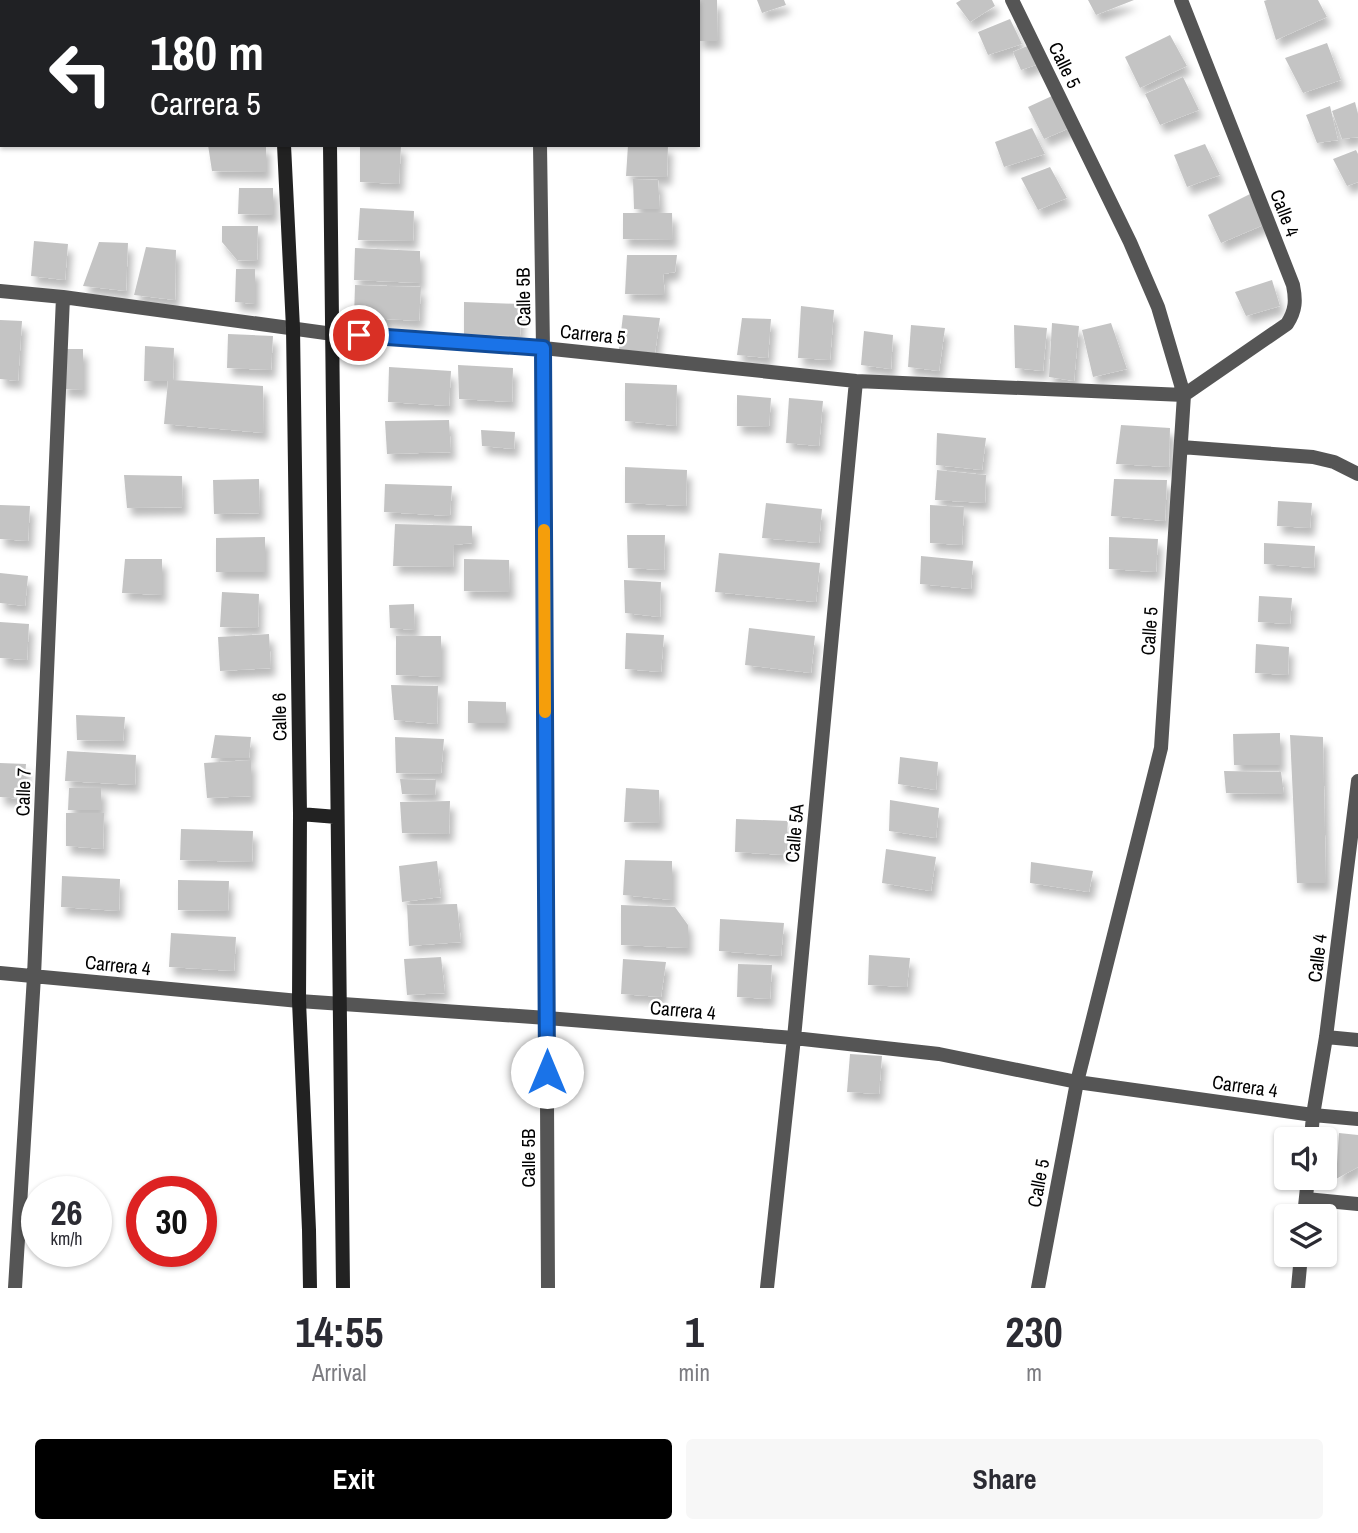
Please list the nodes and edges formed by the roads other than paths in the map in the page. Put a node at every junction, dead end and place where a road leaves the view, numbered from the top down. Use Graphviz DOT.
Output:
graph roads {
  1 [pos="1012,0"];
  2 [pos="1181,0"];
  3 [pos="284,147"];
  4 [pos="330,147"];
  5 [pos="540,147"];
  6 [pos="0,291"];
  7 [pos="63,297"];
  8 [pos="293,328"];
  9 [pos="333,334"];
  10 [pos="543,348"];
  11 [pos="856,381"];
  12 [pos="1184,395"];
  13 [pos="1181,447"];
  14 [pos="1358,474"];
  15 [pos="1358,780"];
  16 [pos="300,814"];
  17 [pos="337,817"];
  18 [pos="1352,875"];
  19 [pos="0,973"];
  20 [pos="34,976"];
  21 [pos="299,1002"];
  22 [pos="339,1005"];
  23 [pos="547,1018"];
  24 [pos="1326,1037"];
  25 [pos="793,1038"];
  26 [pos="1358,1040"];
  27 [pos="1077,1082"];
  28 [pos="1313,1115"];
  29 [pos="1358,1119"];
  30 [pos="1312,1127"];
  31 [pos="1307,1190"];
  32 [pos="1306,1199"];
  33 [pos="1305,1204"];
  34 [pos="1358,1204"];
  35 [pos="1300,1267"];
  36 [pos="15,1288"];
  37 [pos="310,1288"];
  38 [pos="343,1288"];
  39 [pos="548,1288"];
  40 [pos="767,1288"];
  41 [pos="1038,1288"];
  42 [pos="1298,1288"];
  1 -- 12 [label="street, Calle 5"];
  2 -- 12 [label="street, Calle 4"];
  3 -- 8 [label="street, Calle 6"];
  4 -- 9 [label="street"];
  5 -- 10 [label="street, Calle 5B"];
  6 -- 7 [label="street, Carrera 5"];
  7 -- 8 [label="street, Carrera 5"];
  7 -- 20 [label="street, Calle 7"];
  8 -- 9 [label="street, Carrera 5"];
  8 -- 16 [label="street, Calle 6"];
  9 -- 10 [label="street, Carrera 5"];
  9 -- 17 [label="street"];
  10 -- 11 [label="street, Carrera 5"];
  10 -- 23 [label="street, Calle 5B"];
  11 -- 12 [label="street, Carrera 5"];
  11 -- 25 [label="street, Calle 5A"];
  12 -- 13 [label="street, Calle 5"];
  13 -- 14 [label="street"];
  13 -- 27 [label="street, Calle 5"];
  15 -- 18 [label="street, Calle 4"];
  16 -- 17 [label="street"];
  16 -- 21 [label="street, Calle 6"];
  17 -- 22 [label="street"];
  18 -- 24 [label="street, Calle 4"];
  19 -- 20 [label="street, Carrera 4"];
  20 -- 21 [label="street, Carrera 4"];
  20 -- 36 [label="street, Calle 7"];
  21 -- 22 [label="street, Carrera 4"];
  21 -- 37 [label="street, Calle 6"];
  22 -- 23 [label="street, Carrera 4"];
  22 -- 38 [label="street"];
  23 -- 25 [label="street, Carrera 4"];
  23 -- 39 [label="street, Calle 5B"];
  24 -- 26 [label="street"];
  24 -- 28 [label="street, Calle 4"];
  25 -- 27 [label="street, Carrera 4"];
  25 -- 40 [label="street, Calle 5A"];
  27 -- 28 [label="street, Carrera 4"];
  27 -- 41 [label="street, Calle 5"];
  28 -- 29 [label="street, Carrera 4"];
  28 -- 30 [label="street, Calle 4"];
  31 -- 32 [label="street"];
  32 -- 33 [label="street"];
  32 -- 34 [label="street"];
  35 -- 42 [label="street"];
}
